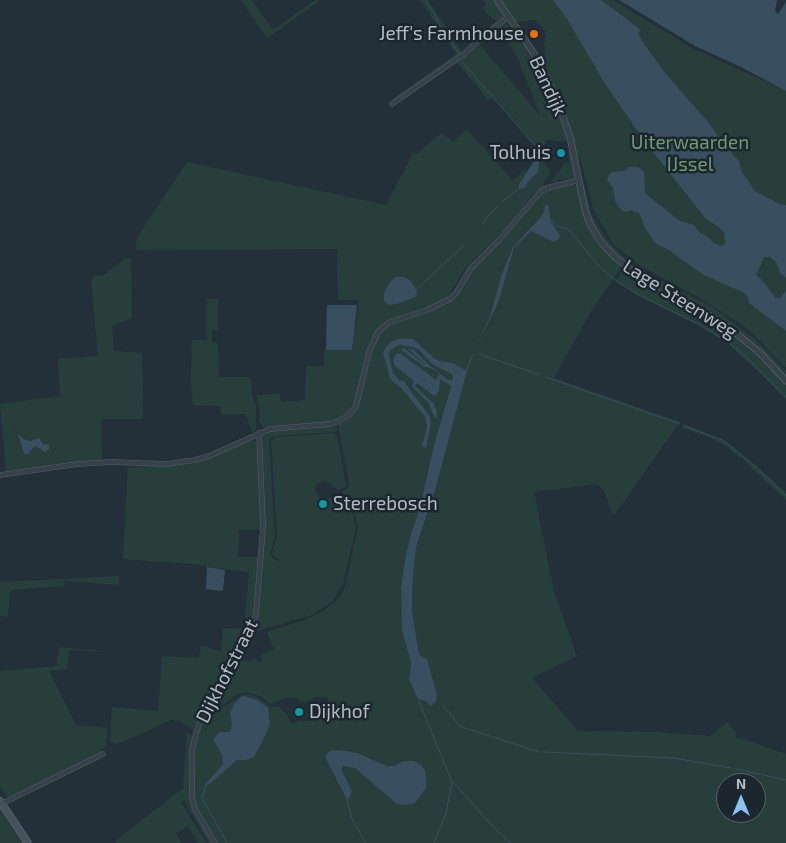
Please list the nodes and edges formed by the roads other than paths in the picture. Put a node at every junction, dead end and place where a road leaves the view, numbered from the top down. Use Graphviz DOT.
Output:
graph roads {
  1 [pos="497,0"];
  2 [pos="509,16"];
  3 [pos="392,104"];
  4 [pos="579,180"];
  5 [pos="786,381"];
  6 [pos="259,433"];
  7 [pos="0,476"];
  8 [pos="103,754"];
  9 [pos="1,803"];
  10 [pos="28,843"];
  11 [pos="215,843"];
  1 -- 2 [label="street, Bandijk"];
  2 -- 3 [label="street"];
  2 -- 4 [label="street, Bandijk"];
  4 -- 5 [label="street, Lage Steenweg"];
  4 -- 6 [label="street"];
  6 -- 7 [label="street"];
  6 -- 11 [label="street, Dijkhofstraat"];
  8 -- 9 [label="street"];
  9 -- 10 [label="main road"];
}
